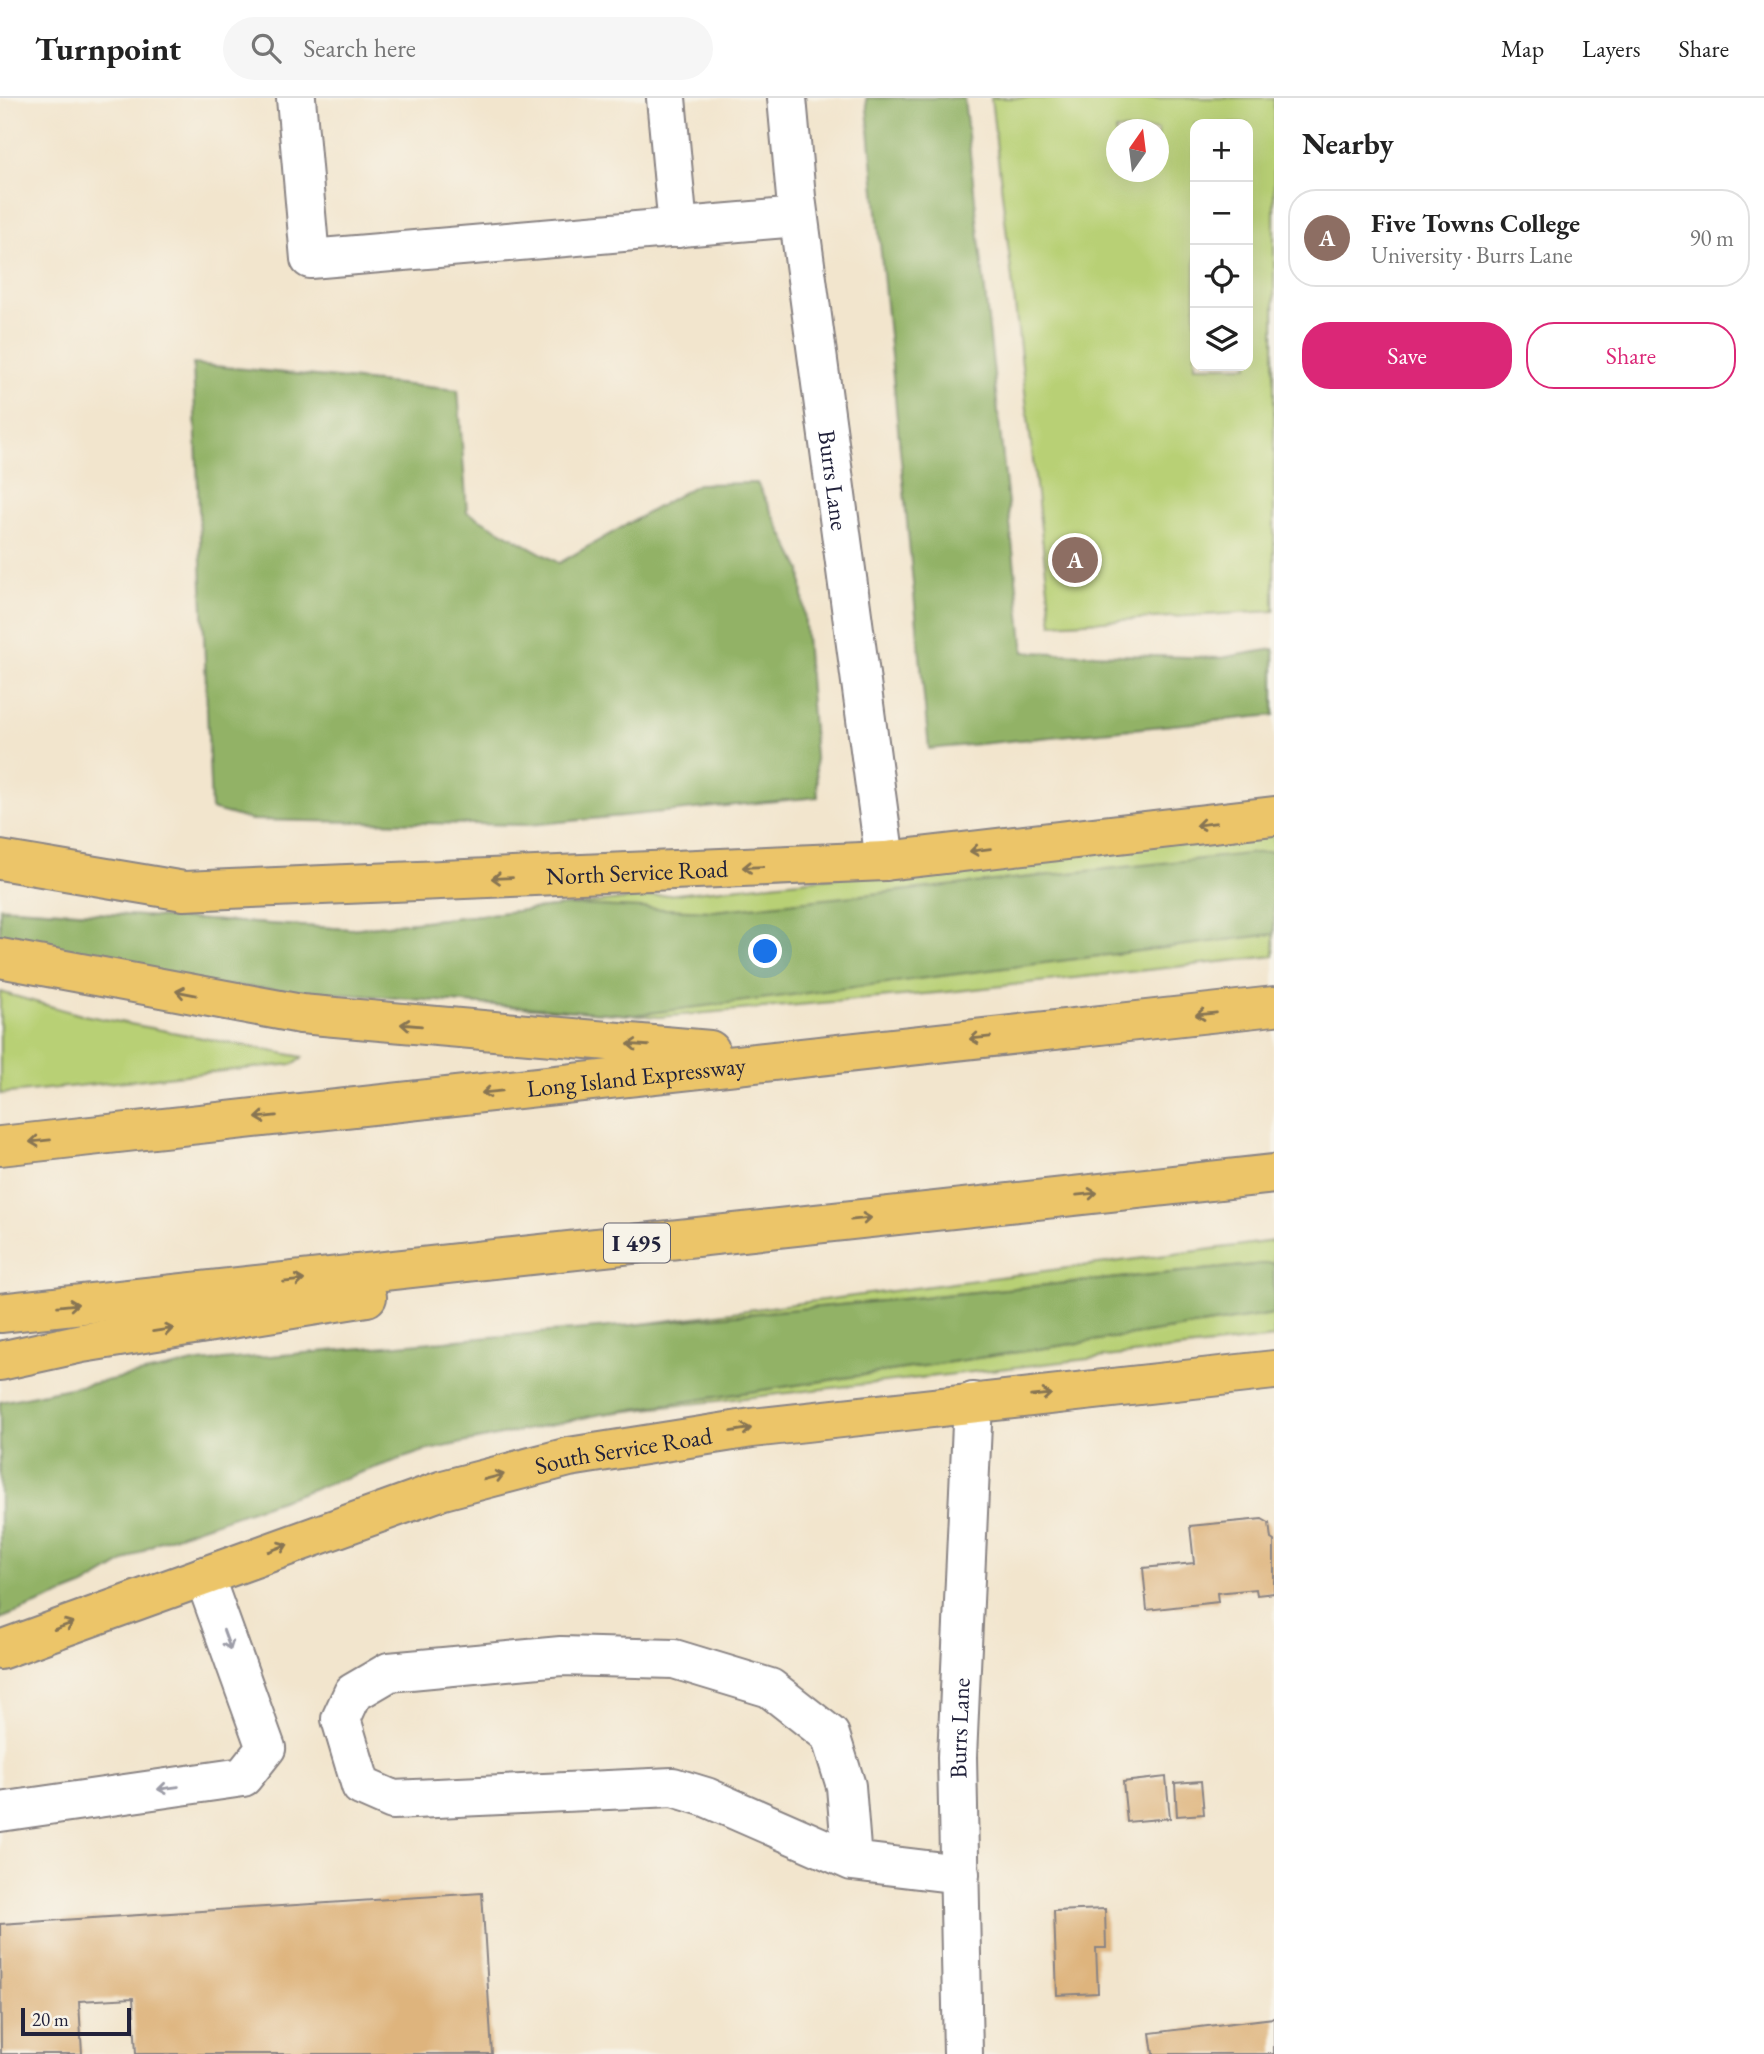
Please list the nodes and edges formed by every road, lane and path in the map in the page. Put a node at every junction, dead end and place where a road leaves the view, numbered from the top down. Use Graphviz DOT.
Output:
graph roads {
  1 [pos="296,98"];
  2 [pos="666,98"];
  3 [pos="787,98"];
  4 [pos="798,217"];
  5 [pos="678,228"];
  6 [pos="1274,816"];
  7 [pos="0,860"];
  8 [pos="885,861"];
  9 [pos="0,958"];
  10 [pos="1274,1006"];
  11 [pos="803,1058"];
  12 [pos="0,1146"];
  13 [pos="1274,1174"];
  14 [pos="822,1223"];
  15 [pos="0,1313"];
  16 [pos="0,1361"];
  17 [pos="1274,1370"];
  18 [pos="973,1402"];
  19 [pos="204,1576"];
  20 [pos="0,1650"];
  21 [pos="0,1812"];
  22 [pos="852,1861"];
  23 [pos="960,1874"];
  24 [pos="962,2054"];
  1 -- 5 [label="street"];
  2 -- 5 [label="street"];
  3 -- 4 [label="street, Burrs Lane"];
  4 -- 5 [label="street"];
  4 -- 8 [label="street, Burrs Lane"];
  6 -- 8 [label="main road, North Service Road, one-way"];
  8 -- 7 [label="main road, North Service Road, one-way"];
  11 -- 9 [label="main road, one-way"];
  10 -- 11 [label="main road, Long Island Expressway, one-way"];
  11 -- 12 [label="main road, Long Island Expressway, one-way"];
  14 -- 13 [label="main road, I 495, one-way"];
  15 -- 14 [label="main road, I 495, one-way"];
  16 -- 14 [label="main road, one-way"];
  18 -- 17 [label="main road, South Service Road, one-way"];
  19 -- 18 [label="main road, South Service Road, one-way"];
  18 -- 23 [label="street, Burrs Lane"];
  20 -- 19 [label="main road, South Service Road, one-way"];
  19 -- 21 [label="street, one-way"];
  22 -- 22 [label="street"];
  22 -- 23 [label="street"];
  23 -- 24 [label="street, Burrs Lane"];
}
